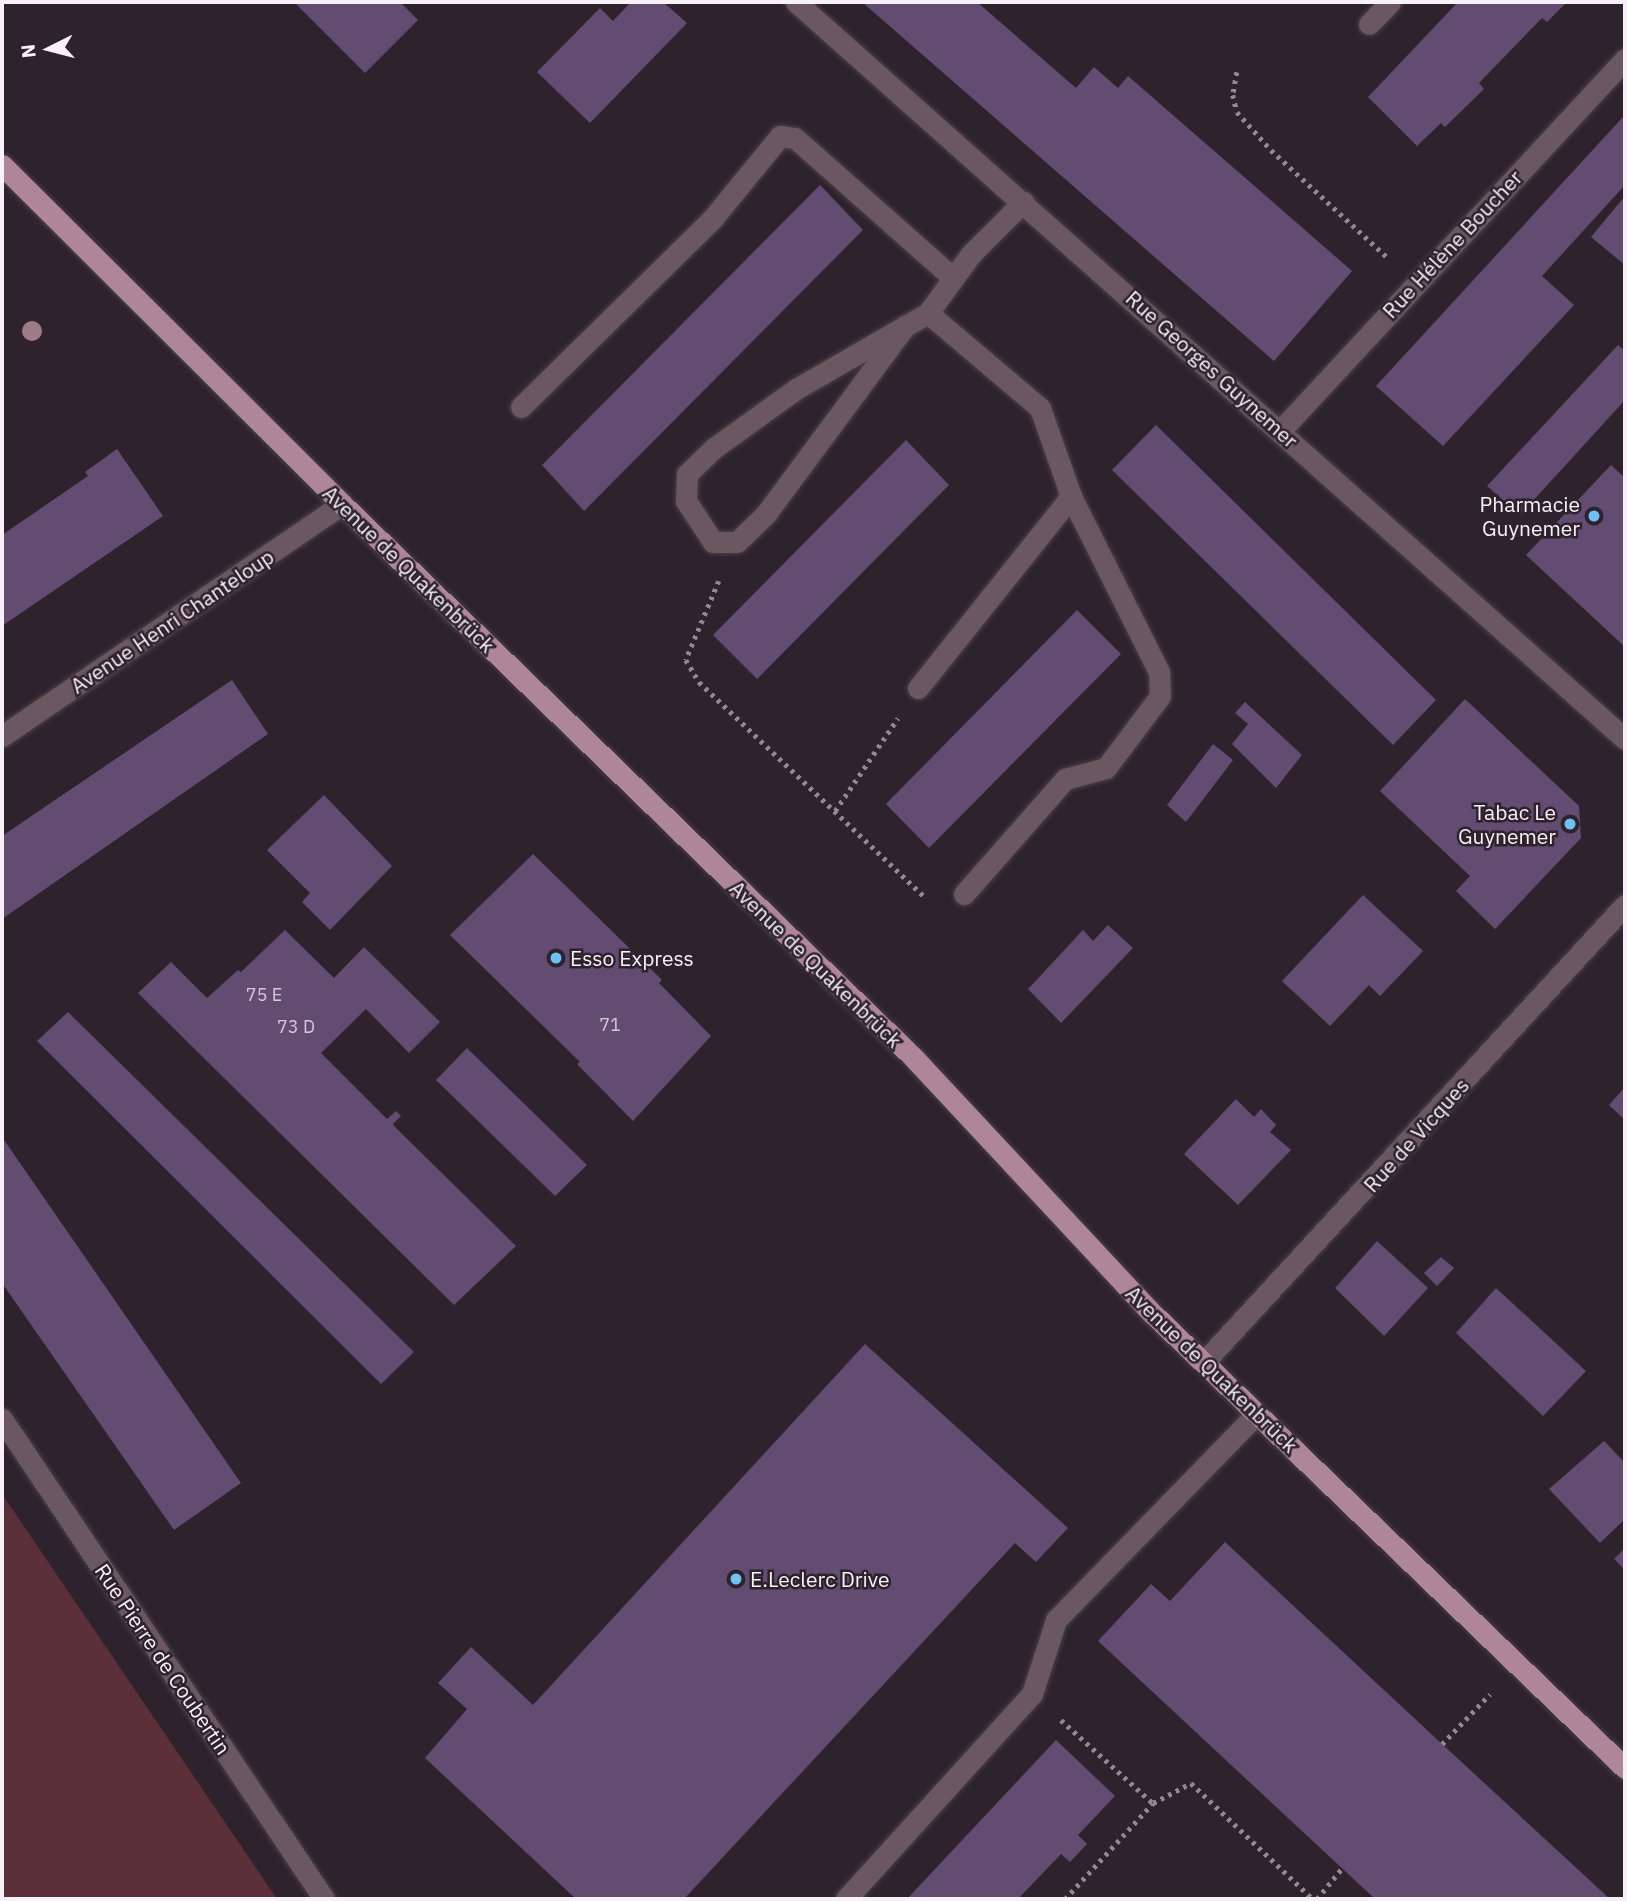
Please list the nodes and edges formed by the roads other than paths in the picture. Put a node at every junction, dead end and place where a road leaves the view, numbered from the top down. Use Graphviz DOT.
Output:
graph roads {
  1 [pos="796,2"];
  2 [pos="1390,2"];
  3 [pos="1369,24"];
  4 [pos="1625,59"];
  5 [pos="2,165"];
  6 [pos="1023,202"];
  7 [pos="953,278"];
  8 [pos="928,313"];
  9 [pos="905,326"];
  10 [pos="521,407"];
  11 [pos="1281,430"];
  12 [pos="1072,496"];
  13 [pos="342,504"];
  14 [pos="918,688"];
  15 [pos="2,736"];
  16 [pos="1625,739"];
  17 [pos="964,894"];
  18 [pos="1625,905"];
  19 [pos="1204,1362"];
  20 [pos="1256,1413"];
  21 [pos="2,1419"];
  22 [pos="1625,1768"];
  23 [pos="324,1899"];
  24 [pos="846,1899"];
  1 -- 6 [label="street, Rue Georges Guynemer"];
  2 -- 3 [label="street"];
  4 -- 11 [label="street, Rue Hélène Boucher"];
  5 -- 13 [label="main road, Avenue de Quakenbrück"];
  6 -- 7 [label="street"];
  6 -- 11 [label="street, Rue Georges Guynemer"];
  7 -- 8 [label="street"];
  7 -- 10 [label="street"];
  8 -- 9 [label="street"];
  8 -- 12 [label="street"];
  9 -- 9 [label="street"];
  11 -- 16 [label="street, Rue Georges Guynemer"];
  12 -- 14 [label="street"];
  12 -- 17 [label="street"];
  13 -- 15 [label="street, Avenue Henri Chanteloup"];
  13 -- 19 [label="main road, Avenue de Quakenbrück"];
  18 -- 19 [label="street, Rue de Vicques"];
  19 -- 20 [label="main road, Avenue de Quakenbrück"];
  20 -- 22 [label="main road, Avenue de Quakenbrück"];
  20 -- 24 [label="street"];
  21 -- 23 [label="street, Rue Pierre de Coubertin"];
}
